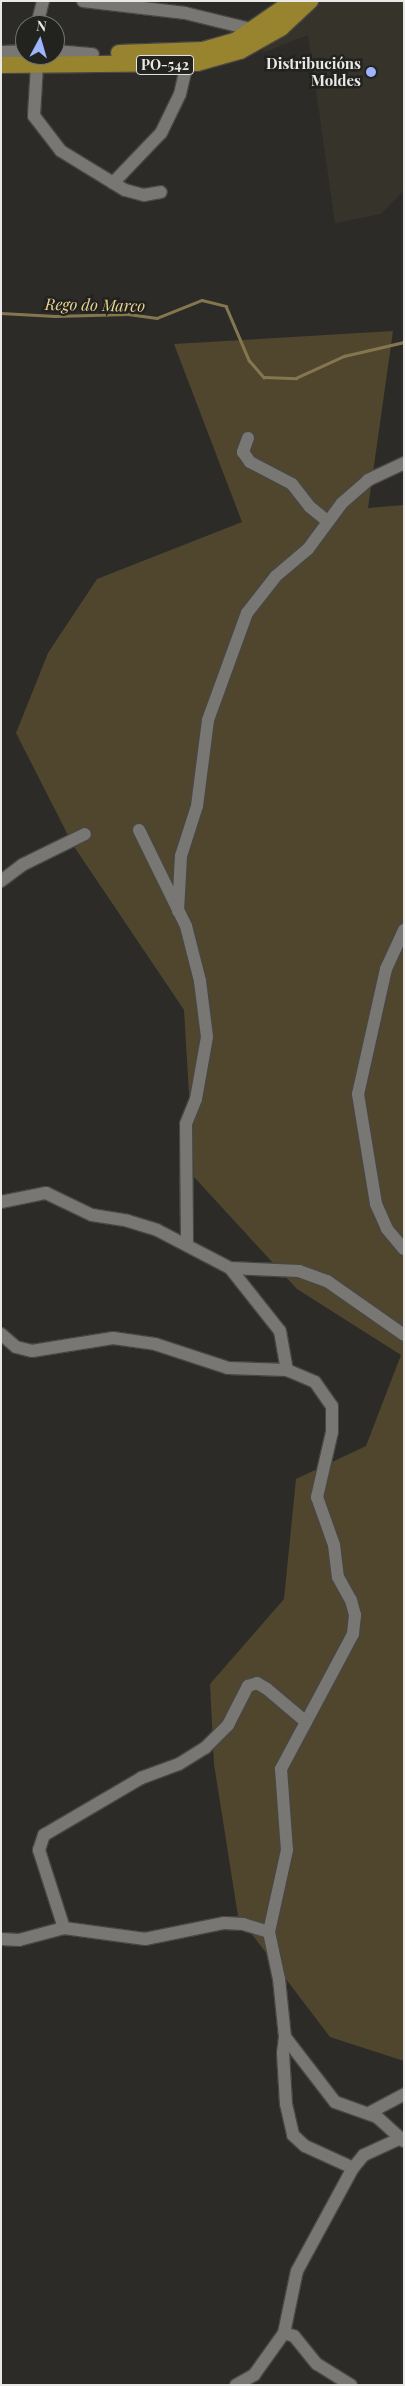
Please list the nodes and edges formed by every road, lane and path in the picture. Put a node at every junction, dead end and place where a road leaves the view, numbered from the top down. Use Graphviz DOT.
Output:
graph roads {
  1 [pos="43,1"];
  2 [pos="83,1"];
  3 [pos="293,1"];
  4 [pos="310,1"];
  5 [pos="40,15"];
  6 [pos="255,30"];
  7 [pos="15,52"];
  8 [pos="1,53"];
  9 [pos="65,53"];
  10 [pos="15,55"];
  11 [pos="65,59"];
  12 [pos="15,62"];
  13 [pos="186,64"];
  14 [pos="1,65"];
  15 [pos="38,65"];
  16 [pos="113,182"];
  17 [pos="161,192"];
  18 [pos="248,438"];
  19 [pos="404,463"];
  20 [pos="327,521"];
  21 [pos="139,830"];
  22 [pos="85,834"];
  23 [pos="1,880"];
  24 [pos="178,911"];
  25 [pos="404,930"];
  26 [pos="1,1202"];
  27 [pos="187,1244"];
  28 [pos="404,1249"];
  29 [pos="230,1268"];
  30 [pos="1,1334"];
  31 [pos="404,1335"];
  32 [pos="287,1370"];
  33 [pos="306,1722"];
  34 [pos="64,1928"];
  35 [pos="269,1932"];
  36 [pos="1,1939"];
  37 [pos="289,2052"];
  38 [pos="404,2094"];
  39 [pos="369,2113"];
  40 [pos="402,2139"];
  41 [pos="353,2168"];
  42 [pos="284,2333"];
  43 [pos="236,2385"];
  44 [pos="351,2385"];
  1 -- 5 [label="street"];
  2 -- 6 [label="street"];
  3 -- 6 [label="main road, PO-542"];
  4 -- 13 [label="main road, PO-542"];
  6 -- 9 [label="main road, PO-542"];
  7 -- 8 [label="street"];
  8 -- 10 [label="main road, PO-542"];
  11 -- 13 [label="main road, PO-542"];
  12 -- 14 [label="main road, PO-542"];
  13 -- 16 [label="street"];
  15 -- 16 [label="street"];
  16 -- 17 [label="street"];
  18 -- 20 [label="street"];
  19 -- 20 [label="street"];
  20 -- 24 [label="street"];
  21 -- 24 [label="street"];
  22 -- 23 [label="street"];
  24 -- 27 [label="street"];
  25 -- 28 [label="street"];
  26 -- 27 [label="street"];
  27 -- 29 [label="street"];
  29 -- 31 [label="street"];
  29 -- 32 [label="street"];
  30 -- 32 [label="street"];
  32 -- 33 [label="street"];
  33 -- 34 [label="street"];
  33 -- 35 [label="street"];
  34 -- 35 [label="street"];
  34 -- 36 [label="street"];
  35 -- 37 [label="street"];
  37 -- 39 [label="street"];
  37 -- 41 [label="street"];
  38 -- 39 [label="street"];
  39 -- 40 [label="street"];
  40 -- 41 [label="street"];
  41 -- 42 [label="street"];
  42 -- 43 [label="street"];
  42 -- 44 [label="street"];
}
